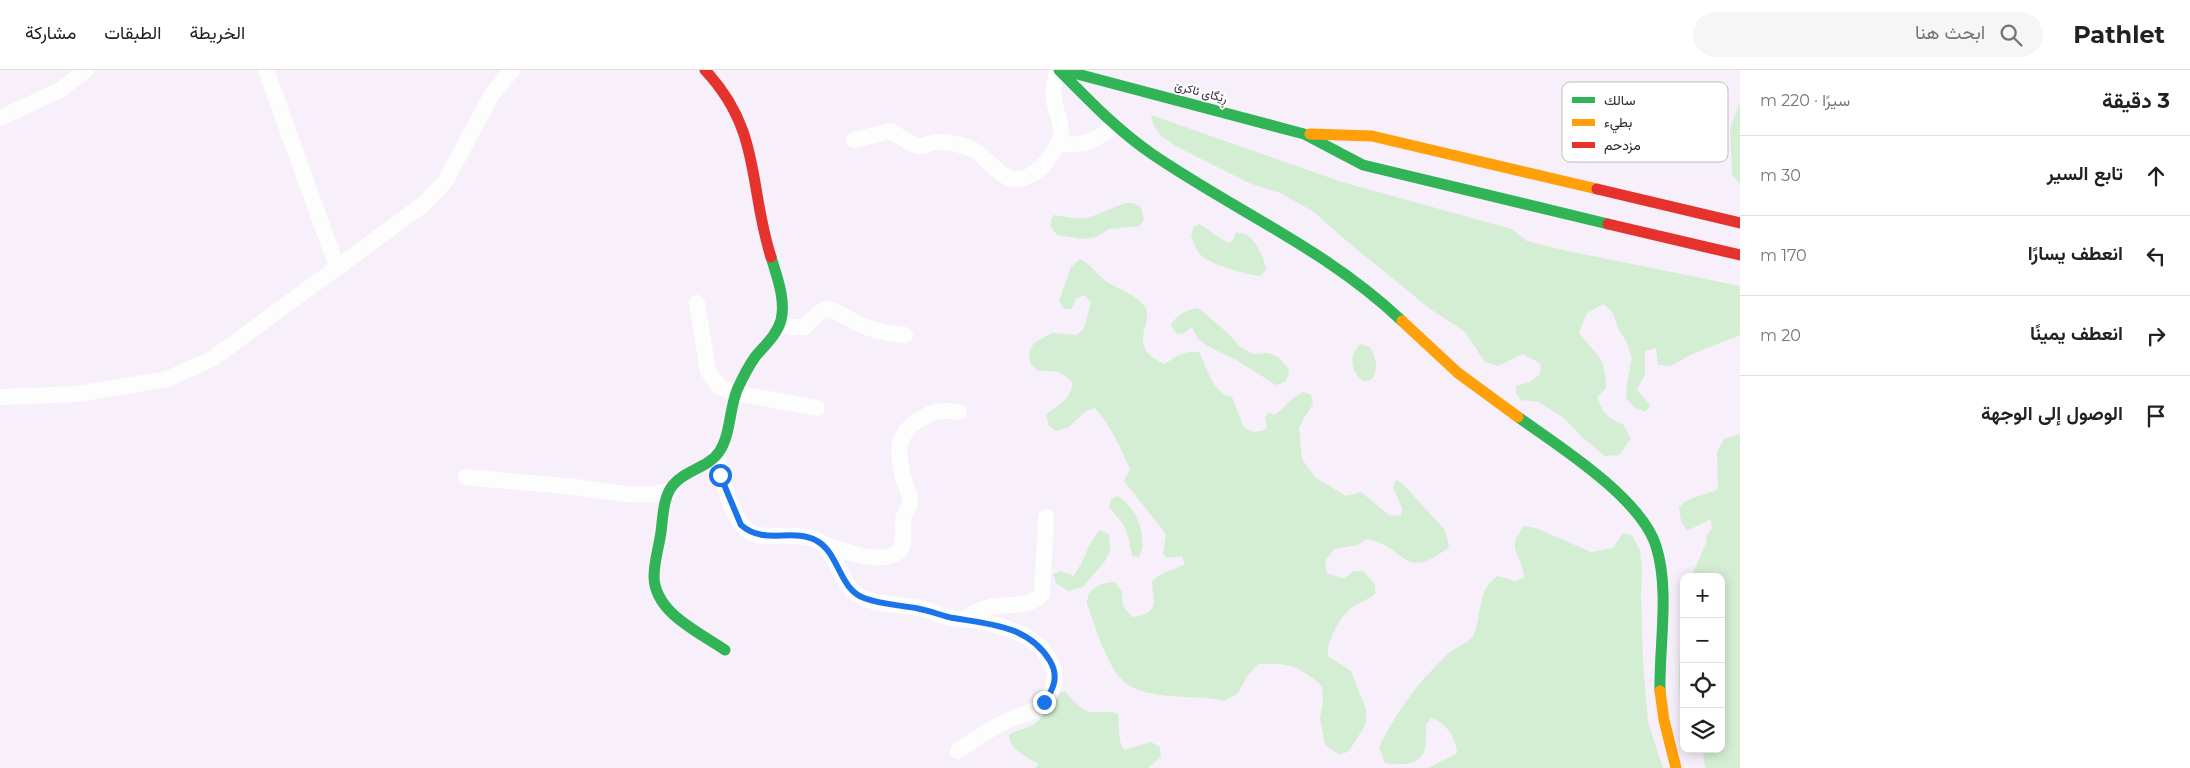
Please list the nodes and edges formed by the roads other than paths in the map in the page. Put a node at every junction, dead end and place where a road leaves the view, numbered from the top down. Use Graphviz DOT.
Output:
graph roads {
  1 [pos="86,70"];
  2 [pos="266,70"];
  3 [pos="512,70"];
  4 [pos="705,70"];
  5 [pos="1060,70"];
  6 [pos="0,118"];
  7 [pos="1115,126"];
  8 [pos="1304,134"];
  9 [pos="854,140"];
  10 [pos="1059,144"];
  11 [pos="1740,223"];
  12 [pos="1740,256"];
  13 [pos="337,267"];
  14 [pos="697,303"];
  15 [pos="780,324"];
  16 [pos="905,336"];
  17 [pos="735,393"];
  18 [pos="0,397"];
  19 [pos="817,408"];
  20 [pos="958,412"];
  21 [pos="717,454"];
  22 [pos="466,477"];
  23 [pos="670,491"];
  24 [pos="1046,518"];
  25 [pos="823,544"];
  26 [pos="964,619"];
  27 [pos="725,650"];
  28 [pos="958,751"];
  29 [pos="1676,768"];
  1 -- 6 [label="street"];
  2 -- 13 [label="street"];
  3 -- 13 [label="street"];
  4 -- 15 [label="main road"];
  5 -- 7 [label="main road"];
  5 -- 8 [label="main road, ڕێگای ئاکرێ"];
  5 -- 10 [label="street"];
  7 -- 10 [label="street"];
  7 -- 29 [label="main road"];
  8 -- 11 [label="main road"];
  8 -- 12 [label="main road"];
  9 -- 10 [label="street"];
  13 -- 18 [label="street"];
  14 -- 17 [label="street"];
  15 -- 16 [label="street"];
  15 -- 17 [label="main road"];
  17 -- 19 [label="street"];
  17 -- 21 [label="main road"];
  20 -- 25 [label="street"];
  21 -- 23 [label="main road"];
  21 -- 25 [label="street"];
  22 -- 23 [label="street"];
  23 -- 27 [label="main road"];
  24 -- 26 [label="street"];
  25 -- 26 [label="street"];
  26 -- 28 [label="street"];
}
